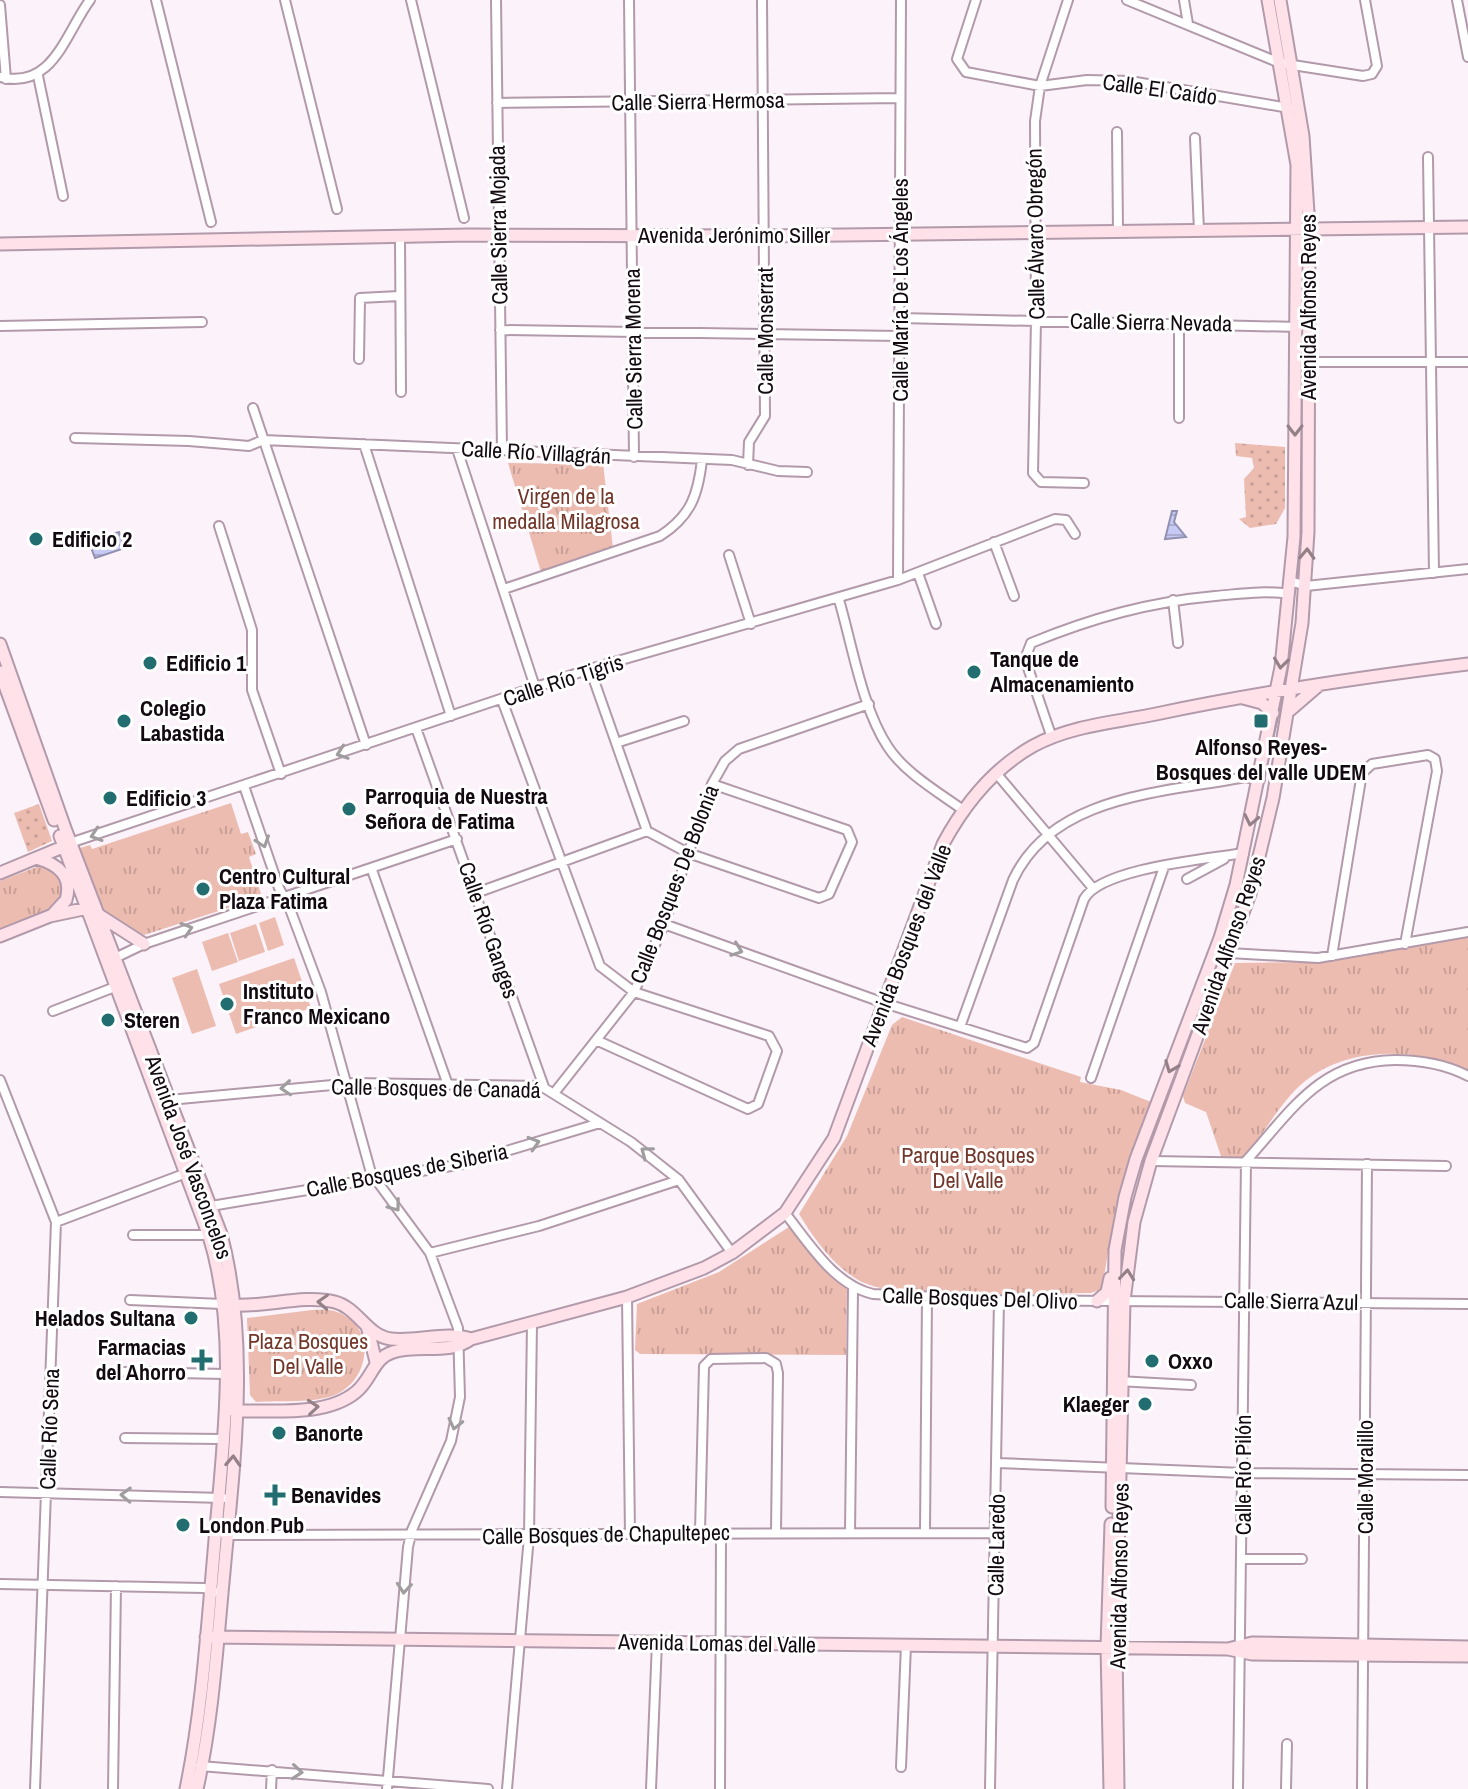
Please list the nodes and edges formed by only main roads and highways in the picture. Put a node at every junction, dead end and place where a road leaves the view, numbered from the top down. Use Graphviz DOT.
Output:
graph roads {
  1 [pos="1268,0"];
  2 [pos="1280,0"];
  3 [pos="1286,63"];
  4 [pos="1468,227"];
  5 [pos="1304,229"];
  6 [pos="0,244"];
  7 [pos="1301,362"];
  8 [pos="0,644"];
  9 [pos="1468,664"];
  10 [pos="0,672"];
  11 [pos="1322,683"];
  12 [pos="1293,687"];
  13 [pos="1278,689"];
  14 [pos="1234,697"];
  15 [pos="1289,711"];
  16 [pos="1273,713"];
  17 [pos="67,845"];
  18 [pos="36,858"];
  19 [pos="0,873"];
  20 [pos="92,910"];
  21 [pos="50,916"];
  22 [pos="0,936"];
  23 [pos="144,944"];
  24 [pos="120,986"];
  25 [pos="191,1171"];
  26 [pos="215,1235"];
  27 [pos="1115,1250"];
  28 [pos="1097,1301"];
  29 [pos="1119,1301"];
  30 [pos="228,1304"];
  31 [pos="367,1326"];
  32 [pos="464,1340"];
  33 [pos="376,1362"];
  34 [pos="226,1374"];
  35 [pos="235,1411"];
  36 [pos="221,1535"];
  37 [pos="212,1638"];
  38 [pos="1111,1647"];
  39 [pos="1468,1647"];
  40 [pos="1364,1651"];
  41 [pos="1468,1656"];
  42 [pos="197,1766"];
  43 [pos="186,1789"];
  44 [pos="197,1789"];
  45 [pos="1110,1789"];
  46 [pos="1118,1789"];
  1 -- 3 [label="main road, Avenida Alfonso Reyes"];
  2 -- 3 [label="main road, Avenida Alfonso Reyes"];
  3 -- 5 [label="main road, Avenida Alfonso Reyes"];
  3 -- 5 [label="main road, Avenida Alfonso Reyes"];
  4 -- 5 [label="main road, Avenida Jerónimo Siller"];
  5 -- 6 [label="main road, Avenida Jerónimo Siller"];
  5 -- 7 [label="main road, Avenida Alfonso Reyes"];
  12 -- 7 [label="main road, Avenida Alfonso Reyes, one-way"];
  7 -- 13 [label="main road, Avenida Alfonso Reyes, one-way"];
  8 -- 17 [label="main road, Avenida José Vasconcelos"];
  9 -- 11 [label="main road, Avenida Bosques del Valle"];
  10 -- 17 [label="main road, Avenida José Vasconcelos"];
  11 -- 12 [label="main road, Avenida Bosques del Valle"];
  11 -- 15 [label="main road"];
  12 -- 13 [label="main road, Avenida Bosques del Valle"];
  12 -- 15 [label="main road, Avenida Alfonso Reyes"];
  13 -- 14 [label="main road, Avenida Bosques del Valle"];
  13 -- 16 [label="main road, Avenida Alfonso Reyes"];
  14 -- 16 [label="main road"];
  14 -- 32 [label="main road, Avenida Bosques del Valle"];
  29 -- 15 [label="main road, Avenida Alfonso Reyes, one-way"];
  16 -- 27 [label="main road, Avenida Alfonso Reyes, one-way"];
  17 -- 18 [label="main road"];
  17 -- 20 [label="main road, Avenida José Vasconcelos"];
  18 -- 19 [label="main road"];
  18 -- 21 [label="main road"];
  20 -- 21 [label="main road"];
  20 -- 23 [label="main road"];
  20 -- 24 [label="main road, Avenida José Vasconcelos"];
  20 -- 24 [label="main road, Avenida José Vasconcelos"];
  21 -- 22 [label="main road"];
  24 -- 25 [label="main road, Avenida José Vasconcelos"];
  24 -- 25 [label="main road, Avenida José Vasconcelos"];
  25 -- 26 [label="main road, Avenida José Vasconcelos"];
  25 -- 26 [label="main road, Avenida José Vasconcelos"];
  26 -- 30 [label="main road, Avenida José Vasconcelos"];
  27 -- 28 [label="main road"];
  27 -- 29 [label="main road, Avenida Alfonso Reyes"];
  29 -- 38 [label="main road, Avenida Alfonso Reyes"];
  31 -- 30 [label="main road, Avenida Bosques del Valle, one-way"];
  30 -- 34 [label="main road, Avenida José Vasconcelos"];
  30 -- 35 [label="main road, Avenida José Vasconcelos"];
  31 -- 32 [label="main road, Avenida Bosques del Valle"];
  31 -- 33 [label="main road"];
  32 -- 33 [label="main road, Avenida Bosques del Valle"];
  35 -- 33 [label="main road, one-way"];
  34 -- 35 [label="main road"];
  34 -- 36 [label="main road, Avenida José Vasconcelos"];
  36 -- 35 [label="main road, Avenida José Vasconcelos, one-way"];
  36 -- 37 [label="main road, Avenida José Vasconcelos"];
  37 -- 38 [label="main road, Avenida Lomas del Valle"];
  37 -- 42 [label="main road, Avenida José Vasconcelos"];
  38 -- 40 [label="main road, Avenida Lomas del Valle"];
  38 -- 45 [label="main road, Avenida Alfonso Reyes"];
  38 -- 46 [label="main road, Avenida Alfonso Reyes"];
  39 -- 40 [label="main road, Avenida Lomas del Valle"];
  40 -- 41 [label="main road, Avenida Lomas del Valle"];
  42 -- 43 [label="main road, Avenida José Vasconcelos"];
  42 -- 44 [label="main road, Avenida José Vasconcelos"];
}
